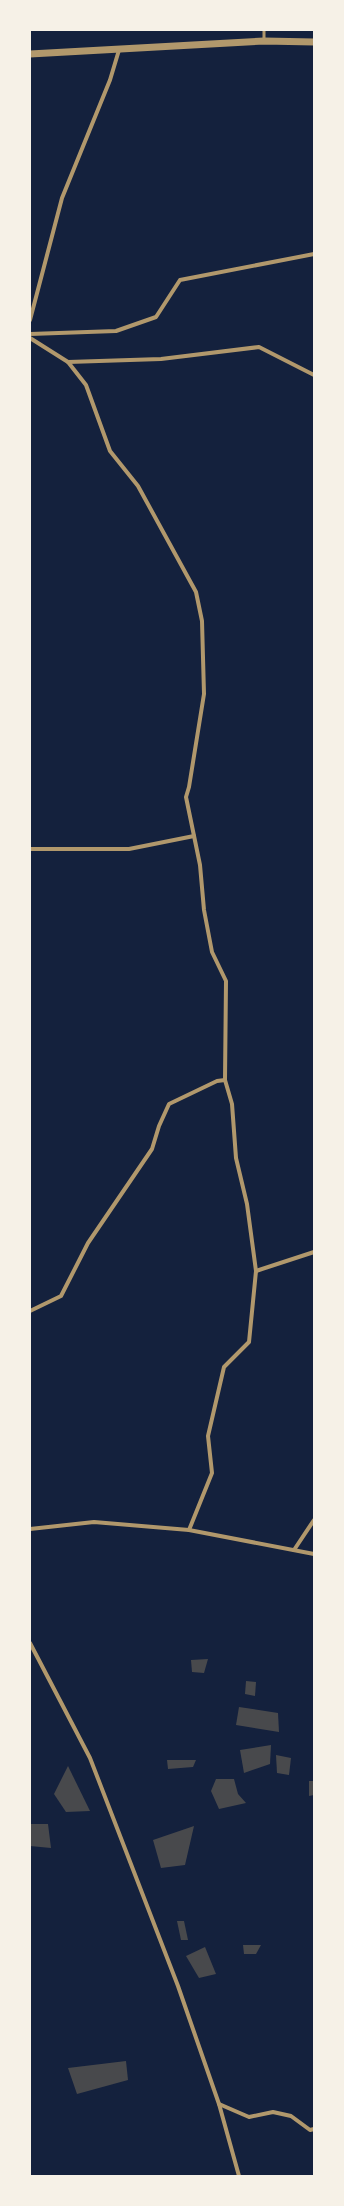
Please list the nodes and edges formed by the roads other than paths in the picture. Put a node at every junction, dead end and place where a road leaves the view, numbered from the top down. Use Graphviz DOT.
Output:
graph roads {
  1 [pos="264,30"];
  2 [pos="264,41"];
  3 [pos="314,42"];
  4 [pos="119,50"];
  5 [pos="30,54"];
  6 [pos="314,254"];
  7 [pos="30,320"];
  8 [pos="30,334"];
  9 [pos="30,338"];
  10 [pos="68,362"];
  11 [pos="314,375"];
  12 [pos="194,836"];
  13 [pos="30,849"];
  14 [pos="225,1080"];
  15 [pos="314,1252"];
  16 [pos="256,1271"];
  17 [pos="30,1311"];
  18 [pos="314,1520"];
  19 [pos="30,1529"];
  20 [pos="189,1530"];
  21 [pos="294,1550"];
  22 [pos="314,1554"];
  23 [pos="30,1643"];
  24 [pos="219,2104"];
  25 [pos="314,2129"];
  26 [pos="239,2176"];
  1 -- 2 [label="lane"];
  2 -- 3 [label="street"];
  2 -- 4 [label="street"];
  4 -- 5 [label="street"];
  4 -- 7 [label="street"];
  6 -- 8 [label="street"];
  9 -- 10 [label="street"];
  10 -- 11 [label="street"];
  10 -- 12 [label="street"];
  12 -- 13 [label="street"];
  12 -- 14 [label="street"];
  14 -- 16 [label="street"];
  14 -- 17 [label="street"];
  15 -- 16 [label="street"];
  16 -- 20 [label="street"];
  18 -- 21 [label="street"];
  19 -- 20 [label="street"];
  20 -- 21 [label="street"];
  21 -- 22 [label="street"];
  23 -- 24 [label="street"];
  24 -- 25 [label="street"];
  24 -- 26 [label="street"];
}
